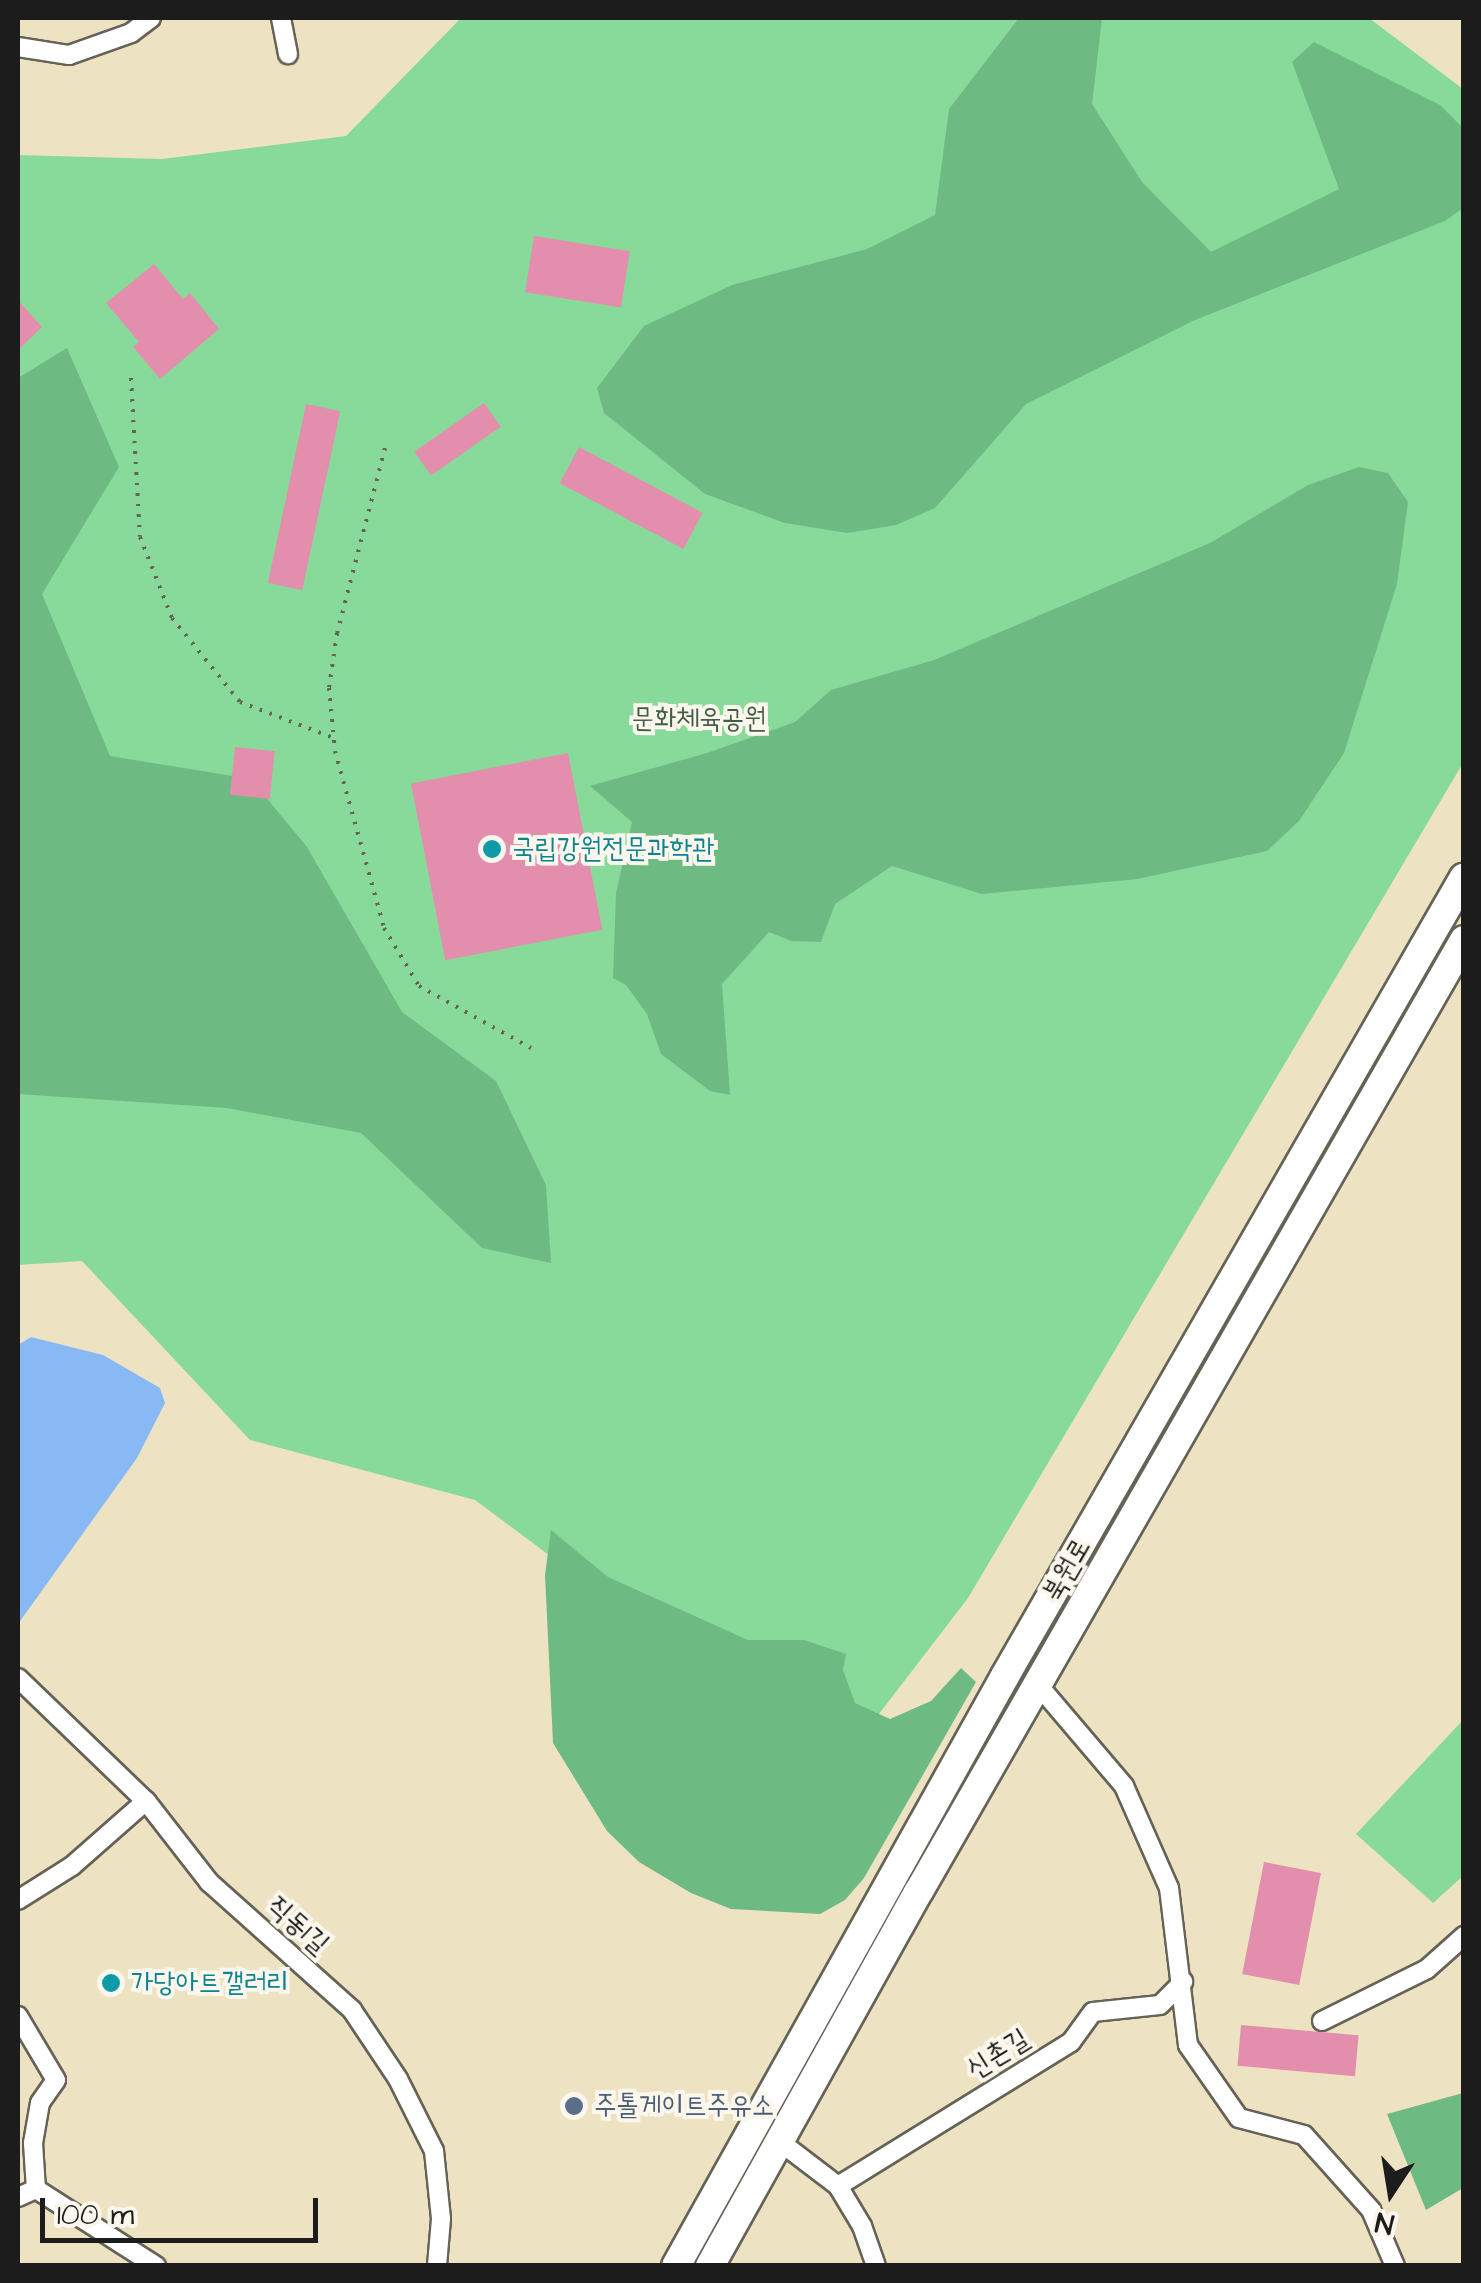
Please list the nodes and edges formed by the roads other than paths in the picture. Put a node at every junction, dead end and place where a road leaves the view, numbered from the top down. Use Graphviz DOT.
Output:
graph roads {
  1 [pos="151,18"];
  2 [pos="280,18"];
  3 [pos="18,47"];
  4 [pos="288,54"];
  5 [pos="1464,878"];
  6 [pos="1464,940"];
  7 [pos="18,1678"];
  8 [pos="1039,1686"];
  9 [pos="146,1801"];
  10 [pos="18,1900"];
  11 [pos="1464,1936"];
  12 [pos="1183,1982"];
  13 [pos="18,2016"];
  14 [pos="1322,2020"];
  15 [pos="768,2134"];
  16 [pos="838,2186"];
  17 [pos="36,2188"];
  18 [pos="18,2198"];
  19 [pos="156,2266"];
  20 [pos="437,2266"];
  21 [pos="676,2266"];
  22 [pos="710,2266"];
  23 [pos="876,2266"];
  24 [pos="1394,2266"];
  1 -- 3 [label="street"];
  2 -- 4 [label="street"];
  5 -- 15 [label="street, 북원로"];
  6 -- 8 [label="street, 북원로"];
  7 -- 9 [label="street, 직동1길"];
  8 -- 12 [label="street"];
  8 -- 15 [label="street, 북원로"];
  9 -- 10 [label="street"];
  9 -- 20 [label="street, 직동1길"];
  11 -- 14 [label="street"];
  12 -- 16 [label="street, 신촌길"];
  12 -- 24 [label="street"];
  13 -- 17 [label="street"];
  15 -- 16 [label="street"];
  15 -- 21 [label="street, 북원로"];
  15 -- 22 [label="street, 북원로"];
  16 -- 23 [label="street"];
  17 -- 18 [label="street"];
  17 -- 19 [label="street"];
}
